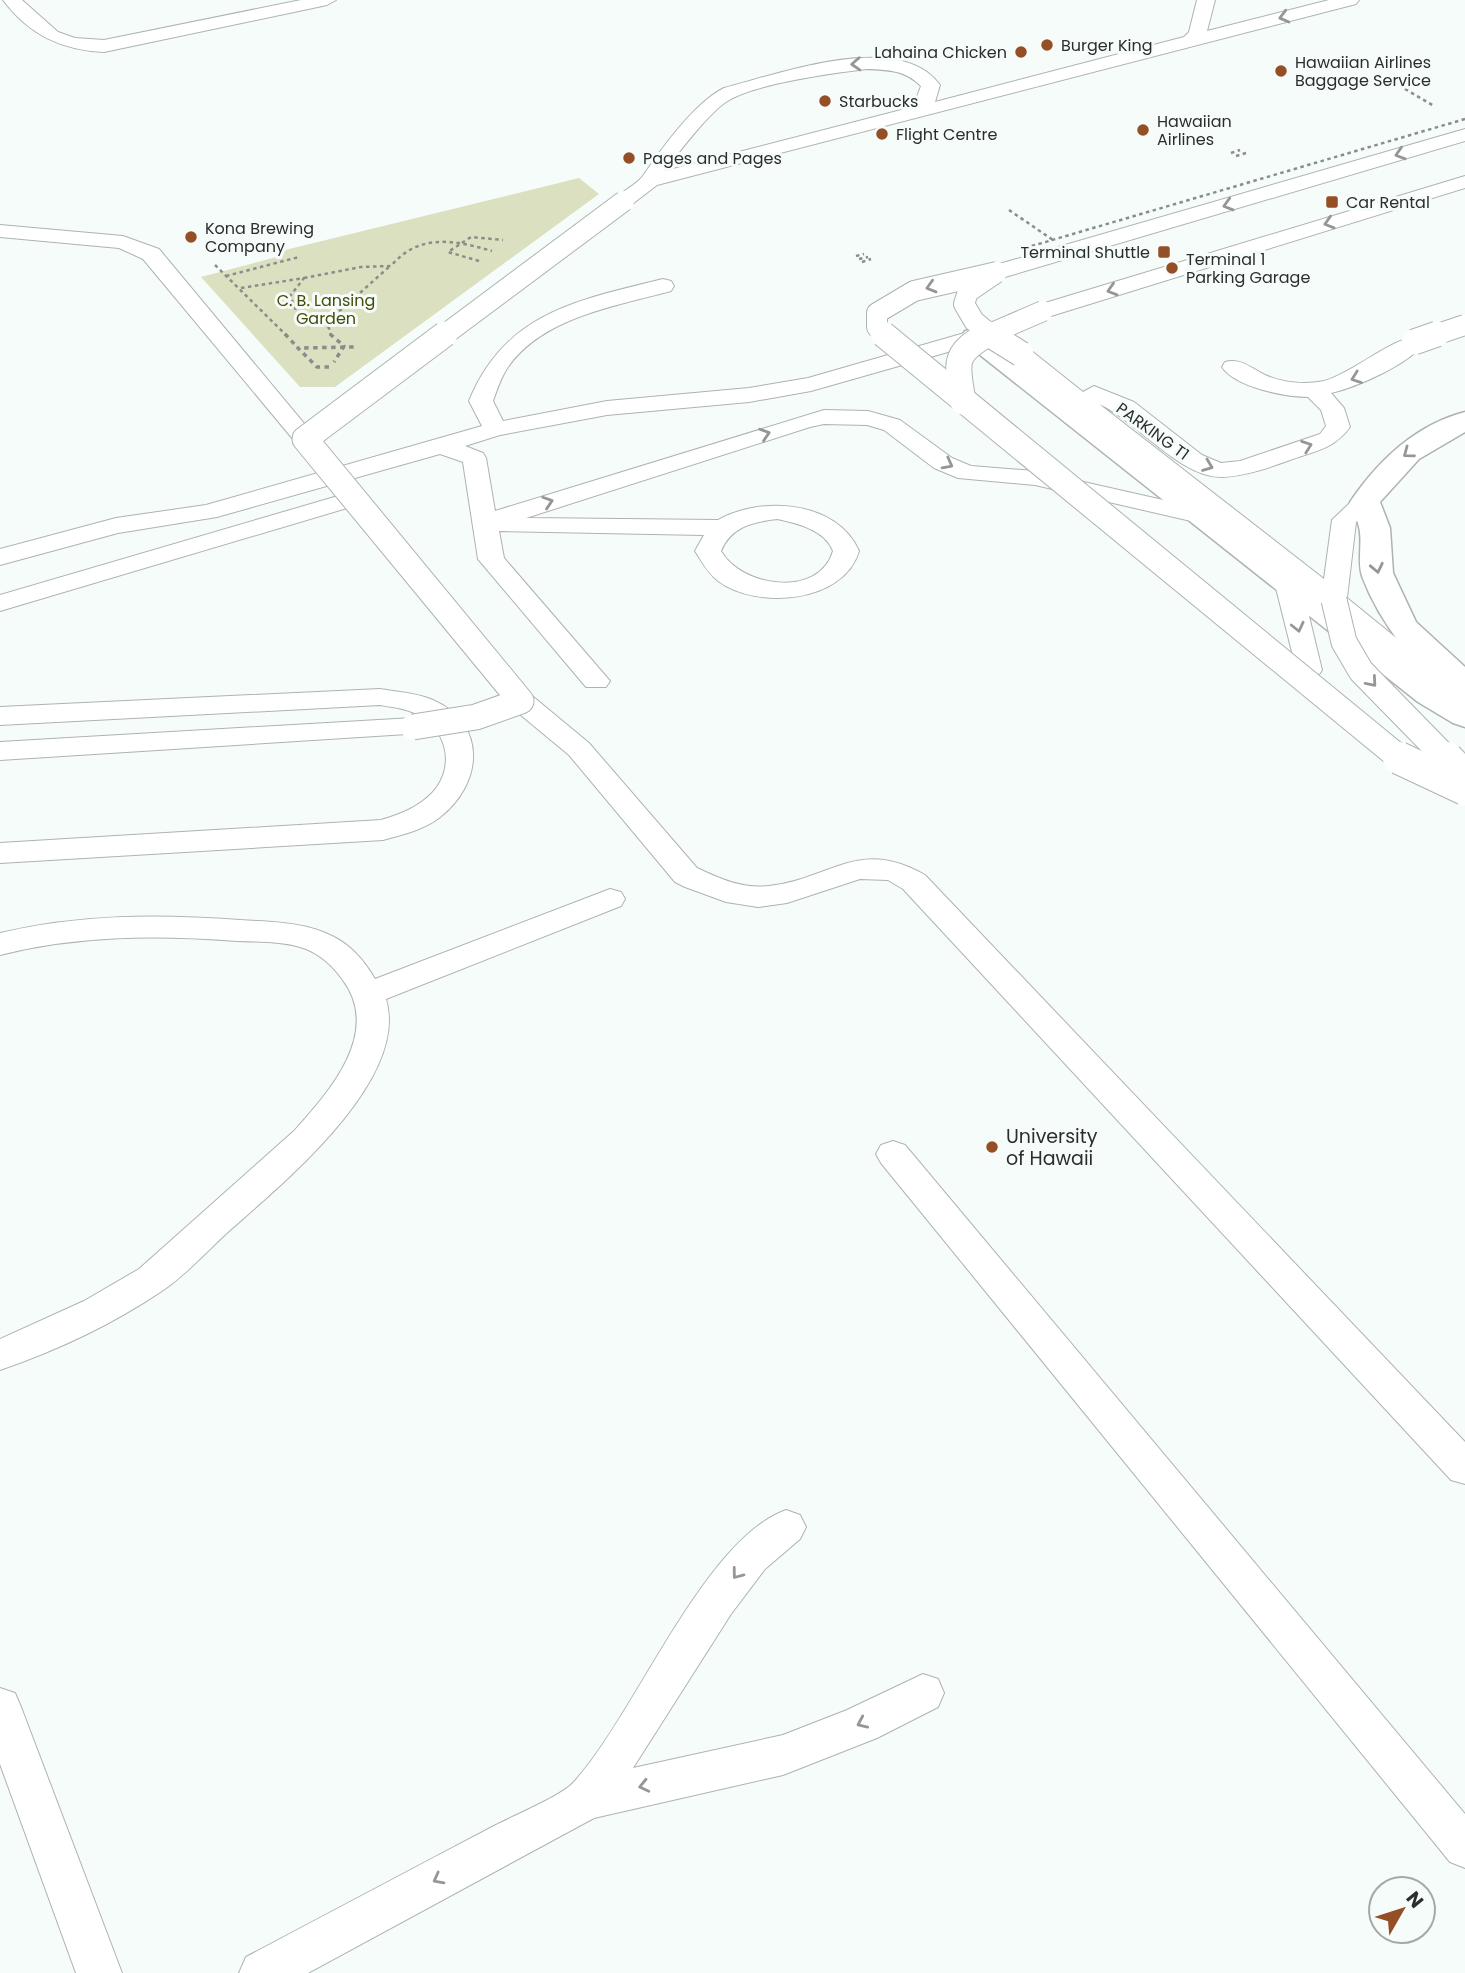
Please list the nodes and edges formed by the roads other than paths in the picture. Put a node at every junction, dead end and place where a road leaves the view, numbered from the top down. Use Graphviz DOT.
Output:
graph roads {
  1 [pos="12,0"];
  2 [pos="327,0"];
  3 [pos="1206,0"];
  4 [pos="1350,0"];
  5 [pos="1190,42"];
  6 [pos="912,113"];
  7 [pos="1465,135"];
  8 [pos="650,181"];
  9 [pos="1465,182"];
  10 [pos="0,231"];
  11 [pos="1058,244"];
  12 [pos="997,272"];
  13 [pos="967,277"];
  14 [pos="663,286"];
  15 [pos="1043,311"];
  16 [pos="1465,325"];
  17 [pos="982,336"];
  18 [pos="1021,354"];
  19 [pos="916,355"];
  20 [pos="1233,367"];
  21 [pos="1044,371"];
  22 [pos="1316,391"];
  23 [pos="963,402"];
  24 [pos="1465,421"];
  25 [pos="496,429"];
  26 [pos="305,439"];
  27 [pos="441,446"];
  28 [pos="1080,487"];
  29 [pos="355,498"];
  30 [pos="1365,502"];
  31 [pos="1204,517"];
  32 [pos="483,523"];
  33 [pos="721,528"];
  34 [pos="0,557"];
  35 [pos="1288,584"];
  36 [pos="1334,600"];
  37 [pos="0,603"];
  38 [pos="1308,670"];
  39 [pos="596,681"];
  40 [pos="1465,684"];
  41 [pos="521,701"];
  42 [pos="1465,701"];
  43 [pos="0,716"];
  44 [pos="1465,716"];
  45 [pos="0,751"];
  46 [pos="1465,777"];
  47 [pos="1465,789"];
  48 [pos="1465,797"];
  49 [pos="0,853"];
  50 [pos="610,899"];
  51 [pos="0,944"];
  52 [pos="368,993"];
  53 [pos="893,1154"];
  54 [pos="0,1355"];
  55 [pos="1465,1468"];
  56 [pos="786,1527"];
  57 [pos="923,1693"];
  58 [pos="0,1707"];
  59 [pos="587,1799"];
  60 [pos="1465,1847"];
  61 [pos="99,1973"];
  62 [pos="262,1973"];
  1 -- 2 [label="lane"];
  3 -- 5 [label="lane"];
  4 -- 5 [label="lane, one-way"];
  5 -- 6 [label="lane"];
  6 -- 8 [label="lane"];
  6 -- 8 [label="lane, one-way"];
  7 -- 12 [label="lane, one-way"];
  8 -- 26 [label="lane, bridge"];
  9 -- 15 [label="lane, one-way"];
  10 -- 26 [label="lane"];
  11 -- 13 [label="lane"];
  12 -- 17 [label="lane, bridge"];
  12 -- 23 [label="lane, one-way, bridge"];
  14 -- 25 [label="lane"];
  15 -- 17 [label="lane, bridge"];
  15 -- 18 [label="lane, bridge"];
  16 -- 22 [label="lane, one-way, bridge"];
  17 -- 18 [label="lane, bridge"];
  17 -- 19 [label="lane"];
  17 -- 23 [label="lane, bridge"];
  17 -- 31 [label="street"];
  18 -- 21 [label="lane"];
  19 -- 25 [label="lane"];
  19 -- 28 [label="lane"];
  20 -- 22 [label="lane"];
  21 -- 22 [label="lane, PARKING T1, one-way"];
  21 -- 36 [label="lane"];
  23 -- 47 [label="lane, bridge"];
  24 -- 30 [label="street, one-way"];
  25 -- 27 [label="lane"];
  26 -- 29 [label="lane, bridge"];
  27 -- 32 [label="lane"];
  27 -- 34 [label="lane"];
  28 -- 31 [label="lane"];
  32 -- 28 [label="lane, one-way"];
  28 -- 38 [label="lane"];
  29 -- 37 [label="lane"];
  29 -- 41 [label="lane, bridge"];
  30 -- 36 [label="lane"];
  30 -- 40 [label="street, one-way"];
  31 -- 35 [label="street"];
  32 -- 33 [label="lane"];
  32 -- 39 [label="lane"];
  33 -- 33 [label="lane"];
  35 -- 38 [label="lane, one-way"];
  35 -- 44 [label="street"];
  36 -- 42 [label="lane"];
  36 -- 46 [label="lane, one-way, bridge"];
  38 -- 48 [label="lane"];
  41 -- 45 [label="lane, bridge"];
  41 -- 55 [label="lane"];
  43 -- 49 [label="lane"];
  50 -- 52 [label="lane"];
  51 -- 52 [label="lane"];
  52 -- 54 [label="lane"];
  53 -- 60 [label="lane"];
  56 -- 59 [label="lane, one-way"];
  57 -- 59 [label="lane, one-way"];
  58 -- 61 [label="lane"];
  59 -- 62 [label="lane, one-way"];
}
